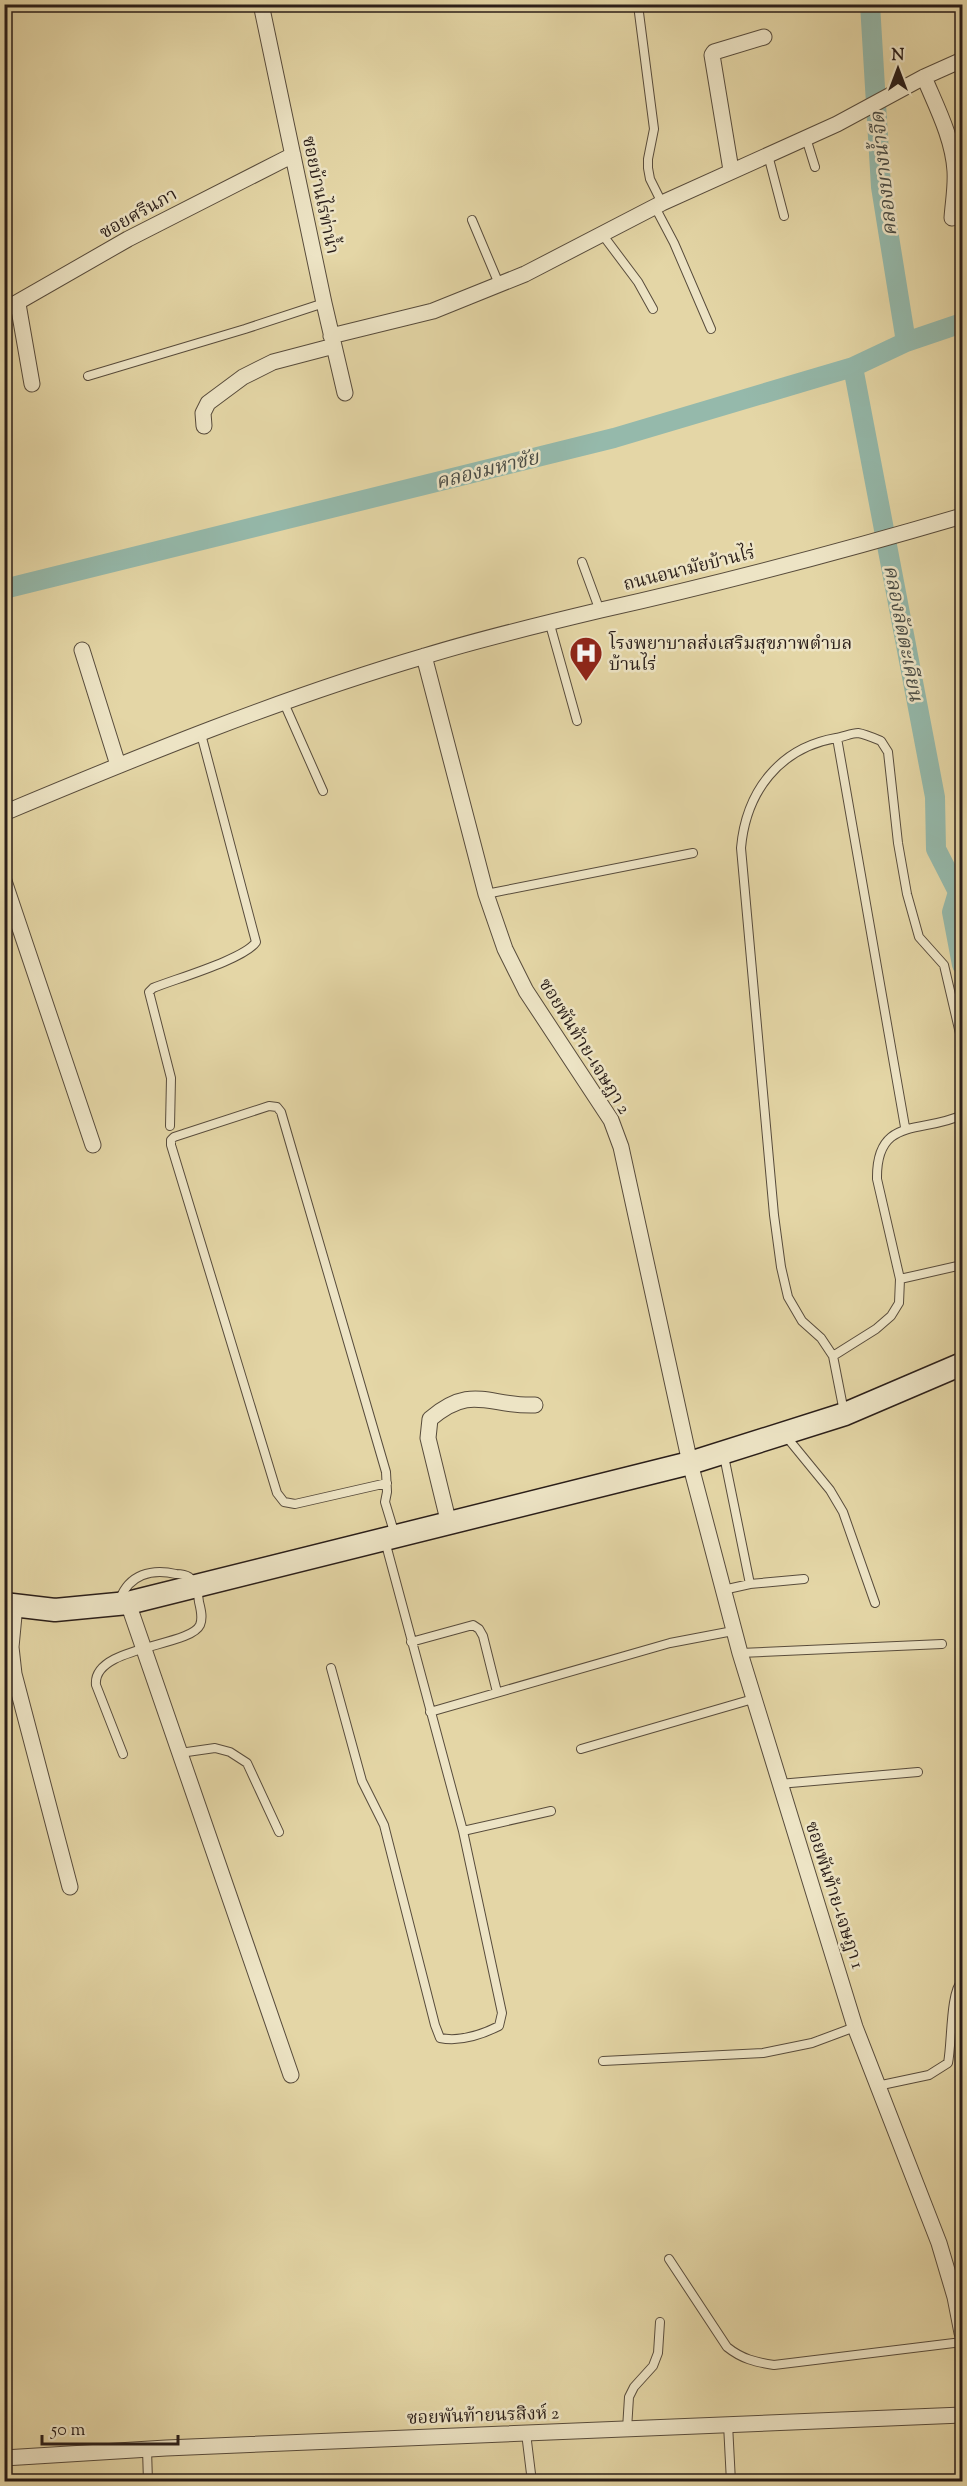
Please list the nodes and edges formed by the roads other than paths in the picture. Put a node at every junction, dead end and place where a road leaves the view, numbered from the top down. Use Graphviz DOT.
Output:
graph roads {
  1 [pos="261,4"];
  2 [pos="638,5"];
  3 [pos="764,37"];
  4 [pos="963,60"];
  5 [pos="924,77"];
  6 [pos="806,138"];
  7 [pos="292,155"];
  8 [pos="768,155"];
  9 [pos="814,167"];
  10 [pos="731,170"];
  11 [pos="659,205"];
  12 [pos="784,216"];
  13 [pos="951,218"];
  14 [pos="472,220"];
  15 [pos="602,234"];
  16 [pos="499,284"];
  17 [pos="324,303"];
  18 [pos="11,307"];
  19 [pos="652,309"];
  20 [pos="711,328"];
  21 [pos="333,341"];
  22 [pos="87,376"];
  23 [pos="32,384"];
  24 [pos="345,393"];
  25 [pos="204,426"];
  26 [pos="963,516"];
  27 [pos="582,562"];
  28 [pos="600,611"];
  29 [pos="549,621"];
  30 [pos="82,650"];
  31 [pos="424,656"];
  32 [pos="284,704"];
  33 [pos="577,721"];
  34 [pos="201,734"];
  35 [pos="837,738"];
  36 [pos="118,765"];
  37 [pos="323,791"];
  38 [pos="4,813"];
  39 [pos="693,853"];
  40 [pos="4,881"];
  41 [pos="486,894"];
  42 [pos="963,1042"];
  43 [pos="963,1115"];
  44 [pos="170,1126"];
  45 [pos="905,1128"];
  46 [pos="93,1145"];
  47 [pos="963,1265"];
  48 [pos="900,1279"];
  49 [pos="833,1356"];
  50 [pos="963,1364"];
  51 [pos="535,1405"];
  52 [pos="845,1414"];
  53 [pos="784,1434"];
  54 [pos="723,1452"];
  55 [pos="690,1463"];
  56 [pos="387,1483"];
  57 [pos="449,1524"];
  58 [pos="390,1538"];
  59 [pos="804,1579"];
  60 [pos="750,1584"];
  61 [pos="196,1586"];
  62 [pos="722,1591"];
  63 [pos="875,1603"];
  64 [pos="10,1604"];
  65 [pos="123,1604"];
  66 [pos="733,1631"];
  67 [pos="411,1642"];
  68 [pos="942,1644"];
  69 [pos="144,1648"];
  70 [pos="740,1653"];
  71 [pos="331,1668"];
  72 [pos="9,1675"];
  73 [pos="497,1692"];
  74 [pos="753,1699"];
  75 [pos="430,1712"];
  76 [pos="581,1749"];
  77 [pos="180,1753"];
  78 [pos="123,1754"];
  79 [pos="918,1772"];
  80 [pos="780,1784"];
  81 [pos="551,1811"];
  82 [pos="463,1831"];
  83 [pos="279,1832"];
  84 [pos="70,1887"];
  85 [pos="963,1981"];
  86 [pos="855,2027"];
  87 [pos="603,2061"];
  88 [pos="291,2074"];
  89 [pos="877,2086"];
  90 [pos="669,2259"];
  91 [pos="660,2322"];
  92 [pos="963,2333"];
  93 [pos="963,2342"];
  94 [pos="963,2415"];
  95 [pos="728,2424"];
  96 [pos="627,2429"];
  97 [pos="526,2433"];
  98 [pos="147,2449"];
  99 [pos="4,2458"];
  100 [pos="963,2479"];
  101 [pos="148,2481"];
  102 [pos="532,2481"];
  103 [pos="731,2481"];
  104 [pos="943,2481"];
  1 -- 7 [label="street, ซอยบ้านไร่ท่าน้ำ"];
  2 -- 11 [label="lane"];
  3 -- 10 [label="street"];
  4 -- 5 [label="street"];
  5 -- 6 [label="street"];
  5 -- 13 [label="street"];
  6 -- 8 [label="street"];
  6 -- 9 [label="lane"];
  7 -- 17 [label="street, ซอยบ้านไร่ท่าน้ำ"];
  7 -- 18 [label="street, ซอยศรีนภา"];
  8 -- 10 [label="street"];
  8 -- 12 [label="lane"];
  10 -- 11 [label="street"];
  11 -- 15 [label="street"];
  11 -- 20 [label="lane"];
  14 -- 16 [label="lane"];
  15 -- 16 [label="street"];
  15 -- 19 [label="lane"];
  16 -- 21 [label="street"];
  17 -- 21 [label="street, ซอยบ้านไร่ท่าน้ำ"];
  17 -- 22 [label="lane"];
  18 -- 23 [label="street"];
  21 -- 24 [label="street, ซอยบ้านไร่ท่าน้ำ"];
  21 -- 25 [label="street"];
  26 -- 28 [label="street, ถนนอนามัยบ้านไร่"];
  27 -- 28 [label="lane"];
  28 -- 29 [label="street, ถนนอนามัยบ้านไร่"];
  29 -- 31 [label="street, ถนนอนามัยบ้านไร่"];
  29 -- 33 [label="lane"];
  30 -- 36 [label="street"];
  31 -- 32 [label="street, ถนนอนามัยบ้านไร่"];
  31 -- 41 [label="street, ซอยพันท้าย-เจษฎา 2"];
  32 -- 34 [label="street, ถนนอนามัยบ้านไร่"];
  32 -- 37 [label="lane"];
  34 -- 36 [label="street, ถนนอนามัยบ้านไร่"];
  34 -- 44 [label="lane"];
  35 -- 42 [label="lane"];
  35 -- 45 [label="lane"];
  35 -- 49 [label="lane"];
  36 -- 38 [label="street, ถนนอนามัยบ้านไร่"];
  39 -- 41 [label="lane"];
  40 -- 46 [label="street"];
  41 -- 55 [label="street, ซอยพันท้าย-เจษฎา 2"];
  43 -- 45 [label="lane"];
  45 -- 48 [label="lane"];
  47 -- 48 [label="lane"];
  48 -- 49 [label="lane"];
  49 -- 52 [label="lane"];
  50 -- 52 [label="street"];
  51 -- 57 [label="street"];
  52 -- 53 [label="street"];
  53 -- 54 [label="street"];
  53 -- 63 [label="lane"];
  54 -- 55 [label="street"];
  54 -- 60 [label="lane"];
  55 -- 57 [label="street"];
  55 -- 62 [label="street, ซอยพันท้าย-เจษฎา 1"];
  56 -- 56 [label="lane"];
  56 -- 58 [label="lane"];
  57 -- 58 [label="street"];
  58 -- 61 [label="street"];
  58 -- 67 [label="lane"];
  59 -- 60 [label="lane"];
  60 -- 62 [label="lane"];
  61 -- 65 [label="street"];
  61 -- 69 [label="lane"];
  62 -- 66 [label="street, ซอยพันท้าย-เจษฎา 1"];
  64 -- 65 [label="street"];
  64 -- 72 [label="street"];
  65 -- 69 [label="street"];
  66 -- 70 [label="street, ซอยพันท้าย-เจษฎา 1"];
  66 -- 73 [label="lane"];
  67 -- 73 [label="lane"];
  67 -- 75 [label="lane"];
  68 -- 70 [label="lane"];
  69 -- 77 [label="street"];
  69 -- 78 [label="lane"];
  70 -- 74 [label="street, ซอยพันท้าย-เจษฎา 1"];
  71 -- 82 [label="lane"];
  72 -- 84 [label="street"];
  73 -- 75 [label="lane"];
  74 -- 76 [label="lane"];
  74 -- 80 [label="street, ซอยพันท้าย-เจษฎา 1"];
  75 -- 82 [label="lane"];
  77 -- 83 [label="lane"];
  77 -- 88 [label="street"];
  79 -- 80 [label="lane"];
  80 -- 86 [label="street, ซอยพันท้าย-เจษฎา 1"];
  81 -- 82 [label="lane"];
  85 -- 89 [label="lane"];
  86 -- 87 [label="lane"];
  86 -- 89 [label="street, ซอยพันท้าย-เจษฎา 1"];
  89 -- 92 [label="street, ซอยพันท้าย-เจษฎา 1"];
  90 -- 93 [label="lane"];
  91 -- 96 [label="lane"];
  94 -- 95 [label="street, ซอยพันท้ายนรสิงห์ 2"];
  95 -- 96 [label="street, ซอยพันท้ายนรสิงห์ 2"];
  95 -- 103 [label="lane"];
  96 -- 97 [label="street, ซอยพันท้ายนรสิงห์ 2"];
  97 -- 98 [label="street, ซอยพันท้ายนรสิงห์ 2"];
  97 -- 102 [label="lane"];
  98 -- 99 [label="street, ซอยพันท้ายนรสิงห์ 2"];
  98 -- 101 [label="lane"];
  100 -- 104 [label="lane"];
}
